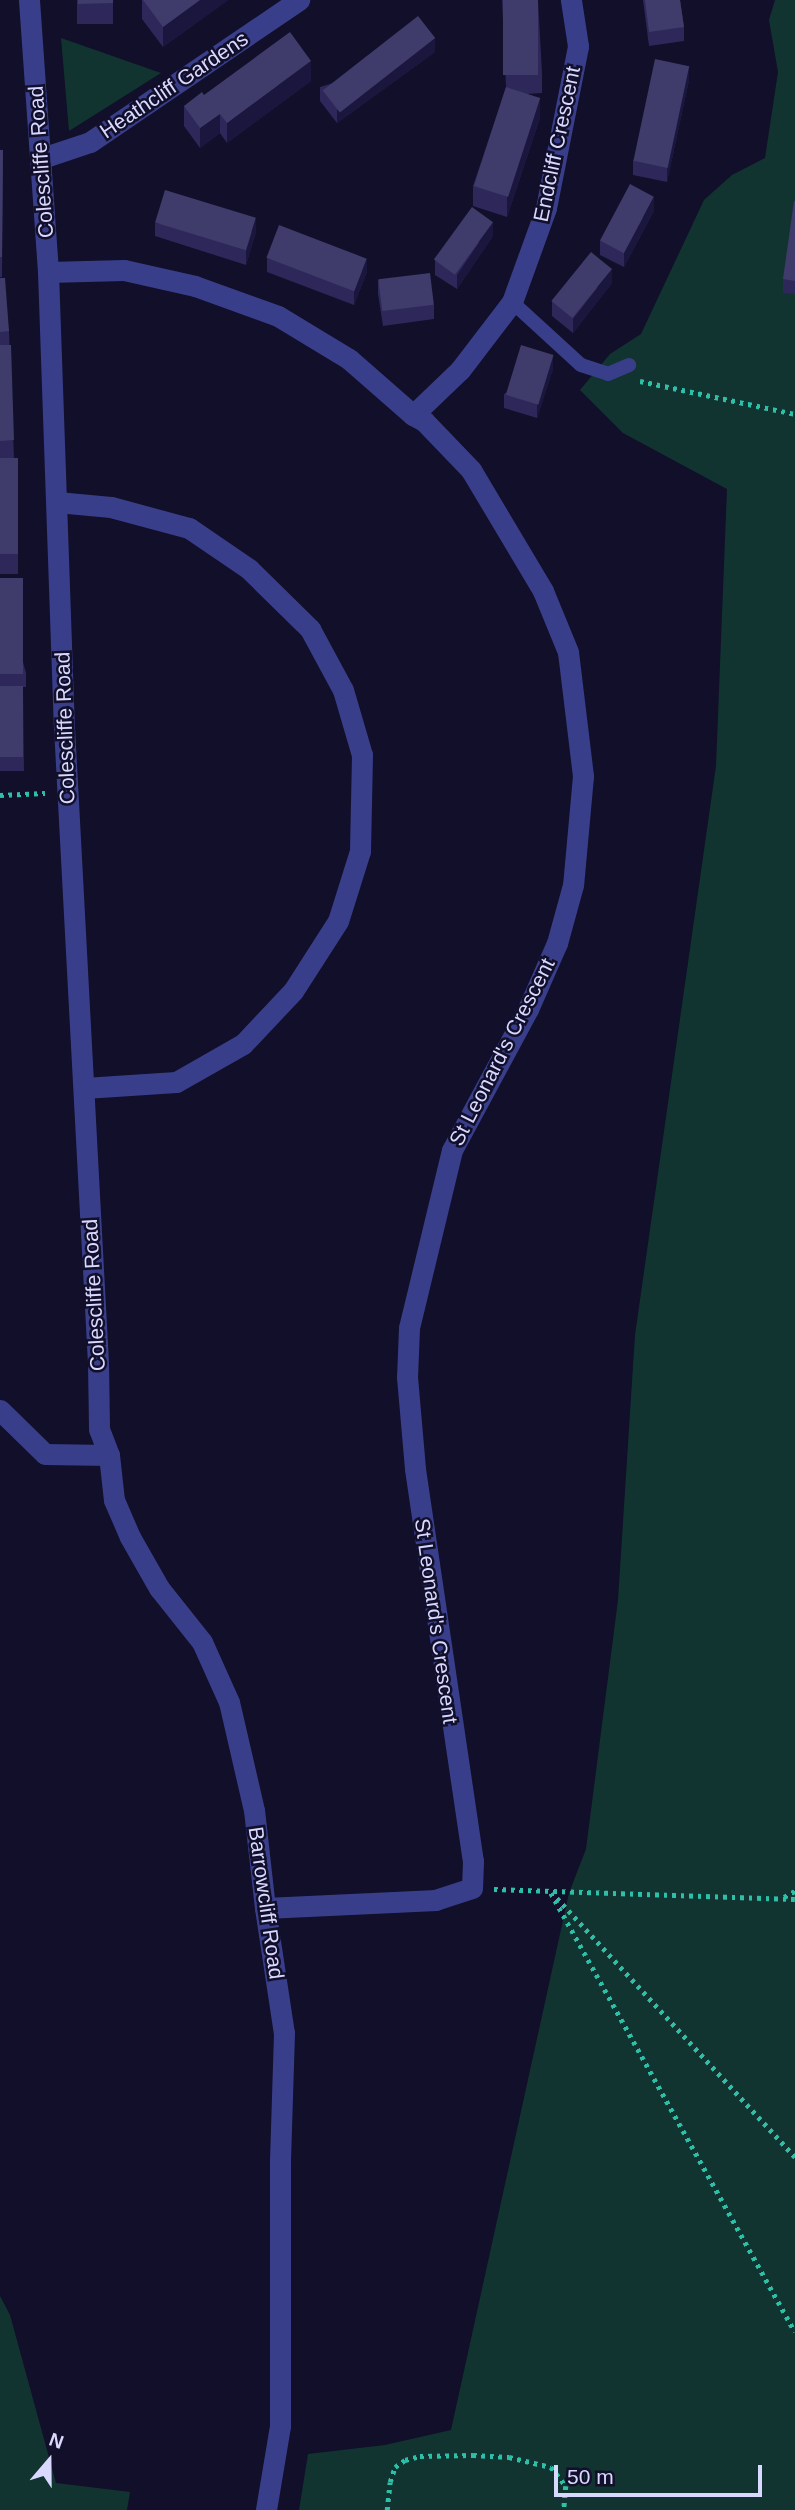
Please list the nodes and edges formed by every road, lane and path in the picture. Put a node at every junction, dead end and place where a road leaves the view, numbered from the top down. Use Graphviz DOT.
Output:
graph roads {
  1 [pos="29,0"];
  2 [pos="299,0"];
  3 [pos="571,0"];
  4 [pos="42,158"];
  5 [pos="48,272"];
  6 [pos="512,302"];
  7 [pos="629,365"];
  8 [pos="608,374"];
  9 [pos="795,414"];
  10 [pos="413,415"];
  11 [pos="57,502"];
  12 [pos="67,792"];
  13 [pos="0,795"];
  14 [pos="84,1088"];
  15 [pos="0,1410"];
  16 [pos="109,1455"];
  17 [pos="472,1888"];
  18 [pos="795,1891"];
  19 [pos="551,1893"];
  20 [pos="783,1898"];
  21 [pos="795,1899"];
  22 [pos="265,1908"];
  23 [pos="795,2157"];
  24 [pos="795,2332"];
  25 [pos="266,2510"];
  26 [pos="387,2510"];
  27 [pos="565,2510"];
  1 -- 4 [label="street, Colescliffe Road"];
  2 -- 4 [label="street, Heathcliff Gardens"];
  3 -- 6 [label="street, Endcliff Crescent"];
  4 -- 5 [label="street, Colescliffe Road"];
  5 -- 10 [label="street, St Leonard's Crescent"];
  5 -- 11 [label="street, Colescliffe Road"];
  6 -- 8 [label="lane"];
  6 -- 10 [label="street, Endcliff Crescent"];
  7 -- 8 [label="lane"];
  8 -- 9 [label="path"];
  10 -- 17 [label="street, St Leonard's Crescent"];
  11 -- 12 [label="street, Colescliffe Road"];
  11 -- 14 [label="street"];
  12 -- 13 [label="path"];
  12 -- 14 [label="street, Colescliffe Road"];
  14 -- 16 [label="street, Colescliffe Road"];
  15 -- 16 [label="street"];
  16 -- 22 [label="street, Barrowcliff Road"];
  17 -- 19 [label="path"];
  17 -- 22 [label="street"];
  18 -- 20 [label="path"];
  19 -- 20 [label="path"];
  19 -- 23 [label="path"];
  19 -- 24 [label="path"];
  20 -- 21 [label="path"];
  22 -- 25 [label="street, Barrowcliff Road"];
  26 -- 27 [label="path"];
}
